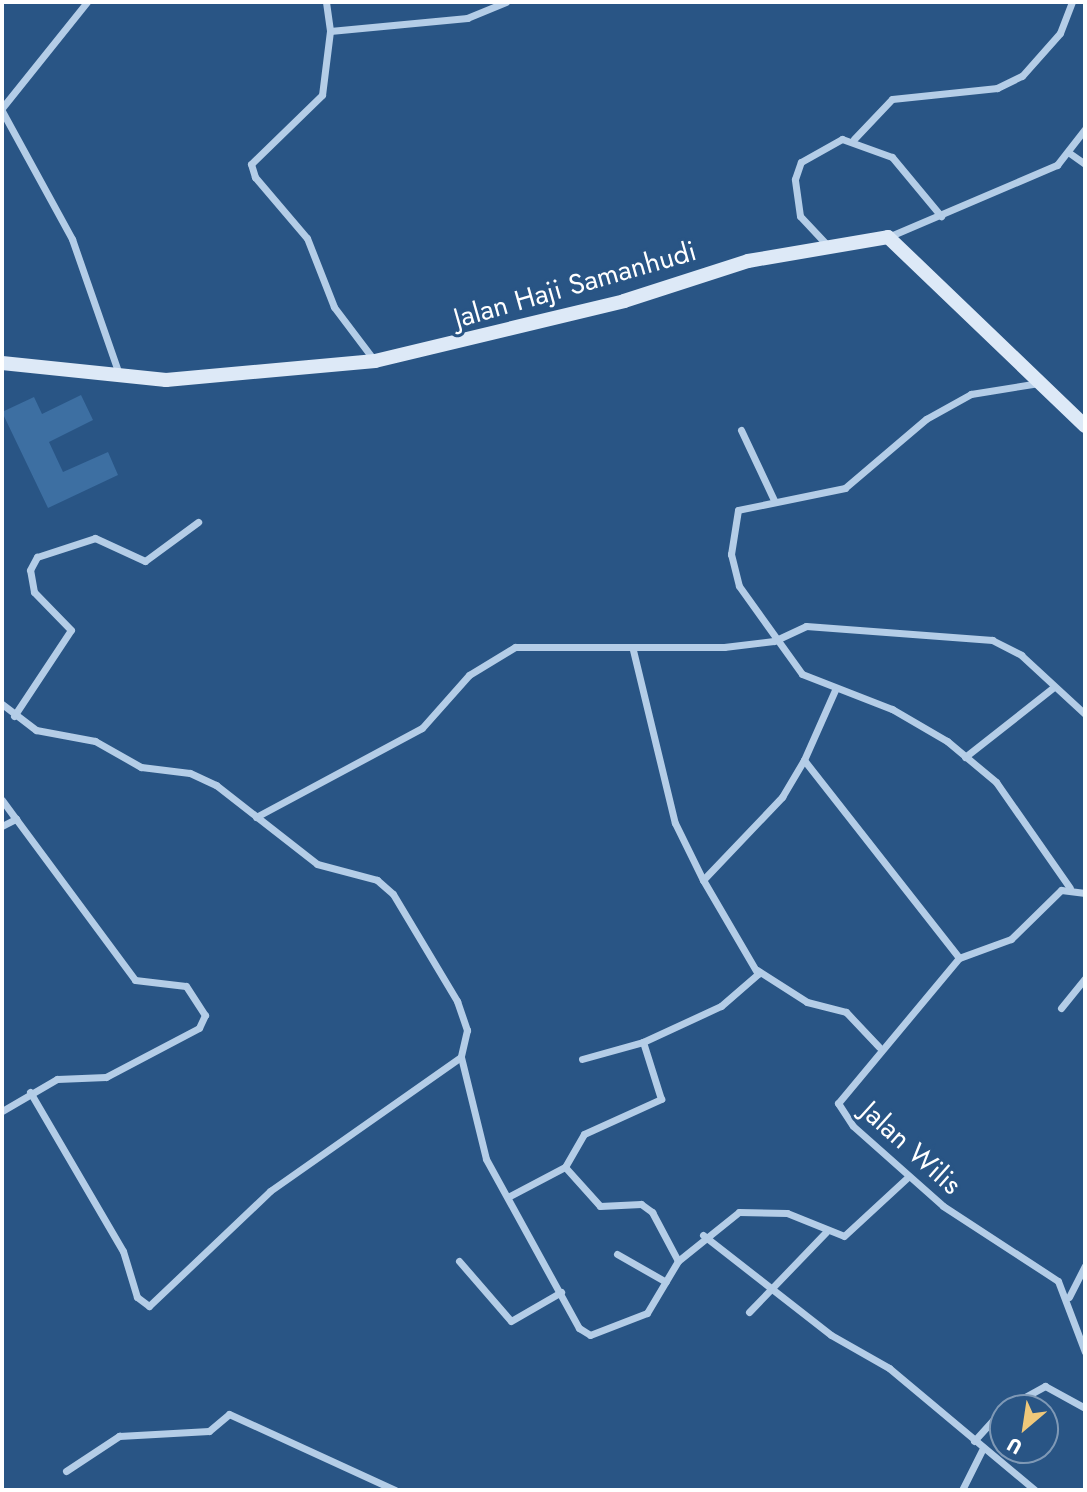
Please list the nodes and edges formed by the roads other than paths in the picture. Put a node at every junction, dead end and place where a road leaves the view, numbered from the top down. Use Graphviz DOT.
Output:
graph roads {
  1 [pos="87,2"];
  2 [pos="326,2"];
  3 [pos="506,2"];
  4 [pos="1072,2"];
  5 [pos="330,31"];
  6 [pos="2,110"];
  7 [pos="1085,129"];
  8 [pos="854,139"];
  9 [pos="1068,152"];
  10 [pos="1085,164"];
  11 [pos="941,216"];
  12 [pos="888,237"];
  13 [pos="830,248"];
  14 [pos="375,361"];
  15 [pos="2,363"];
  16 [pos="120,378"];
  17 [pos="1043,383"];
  18 [pos="1085,426"];
  19 [pos="741,430"];
  20 [pos="774,500"];
  21 [pos="198,522"];
  22 [pos="774,641"];
  23 [pos="633,650"];
  24 [pos="1054,687"];
  25 [pos="835,690"];
  26 [pos="2,704"];
  27 [pos="1085,714"];
  28 [pos="14,716"];
  29 [pos="965,757"];
  30 [pos="804,760"];
  31 [pos="2,800"];
  32 [pos="256,817"];
  33 [pos="16,819"];
  34 [pos="2,827"];
  35 [pos="704,880"];
  36 [pos="1070,888"];
  37 [pos="1085,893"];
  38 [pos="959,958"];
  39 [pos="757,970"];
  40 [pos="1085,978"];
  41 [pos="1061,1007"];
  42 [pos="643,1042"];
  43 [pos="879,1047"];
  44 [pos="461,1057"];
  45 [pos="582,1059"];
  46 [pos="30,1092"];
  47 [pos="2,1111"];
  48 [pos="565,1167"];
  49 [pos="908,1177"];
  50 [pos="508,1197"];
  51 [pos="826,1232"];
  52 [pos="703,1235"];
  53 [pos="617,1254"];
  54 [pos="459,1261"];
  55 [pos="678,1261"];
  56 [pos="1085,1266"];
  57 [pos="666,1282"];
  58 [pos="769,1286"];
  59 [pos="561,1292"];
  60 [pos="1069,1297"];
  61 [pos="750,1312"];
  62 [pos="1085,1352"];
  63 [pos="1031,1394"];
  64 [pos="1085,1408"];
  65 [pos="989,1425"];
  66 [pos="974,1441"];
  67 [pos="983,1448"];
  68 [pos="66,1471"];
  69 [pos="395,1490"];
  70 [pos="962,1490"];
  71 [pos="1035,1490"];
  1 -- 6 [label="street"];
  2 -- 5 [label="street"];
  3 -- 5 [label="street"];
  4 -- 8 [label="street"];
  5 -- 14 [label="street"];
  6 -- 16 [label="street"];
  7 -- 9 [label="street"];
  8 -- 11 [label="street"];
  8 -- 13 [label="street"];
  9 -- 10 [label="street"];
  9 -- 11 [label="street"];
  11 -- 12 [label="street"];
  12 -- 13 [label="street, Jalan Haji Samanhudi"];
  12 -- 17 [label="street"];
  13 -- 14 [label="street, Jalan Haji Samanhudi"];
  14 -- 16 [label="street, Jalan Haji Samanhudi"];
  15 -- 16 [label="street, Jalan Haji Samanhudi"];
  17 -- 18 [label="street"];
  17 -- 20 [label="street"];
  19 -- 20 [label="street"];
  20 -- 22 [label="street"];
  21 -- 28 [label="street"];
  22 -- 23 [label="street"];
  22 -- 24 [label="street"];
  22 -- 25 [label="street"];
  23 -- 32 [label="street"];
  23 -- 35 [label="street"];
  24 -- 27 [label="street"];
  24 -- 29 [label="street"];
  25 -- 29 [label="street"];
  25 -- 30 [label="street"];
  26 -- 28 [label="street"];
  28 -- 32 [label="street"];
  29 -- 36 [label="street"];
  30 -- 35 [label="street"];
  30 -- 38 [label="street"];
  31 -- 33 [label="street"];
  32 -- 44 [label="street"];
  33 -- 34 [label="street"];
  33 -- 46 [label="street"];
  35 -- 39 [label="street"];
  36 -- 37 [label="street"];
  36 -- 38 [label="street"];
  38 -- 43 [label="street, Jalan Wilis"];
  39 -- 42 [label="street"];
  39 -- 43 [label="street"];
  40 -- 41 [label="street"];
  42 -- 45 [label="street"];
  42 -- 48 [label="street"];
  43 -- 49 [label="street, Jalan Wilis"];
  44 -- 46 [label="street"];
  44 -- 50 [label="street"];
  46 -- 47 [label="street"];
  48 -- 50 [label="street"];
  48 -- 55 [label="street"];
  49 -- 51 [label="street"];
  49 -- 60 [label="street, Jalan Wilis"];
  50 -- 59 [label="street"];
  51 -- 52 [label="street"];
  51 -- 58 [label="street"];
  52 -- 55 [label="street"];
  52 -- 58 [label="street"];
  53 -- 57 [label="street"];
  54 -- 59 [label="street"];
  55 -- 57 [label="street"];
  56 -- 60 [label="street"];
  57 -- 59 [label="street"];
  58 -- 61 [label="street"];
  58 -- 66 [label="street"];
  60 -- 62 [label="street, Jalan Wilis"];
  63 -- 64 [label="street"];
  65 -- 66 [label="street"];
  66 -- 67 [label="street"];
  67 -- 70 [label="street"];
  67 -- 71 [label="street"];
  68 -- 69 [label="street"];
}
